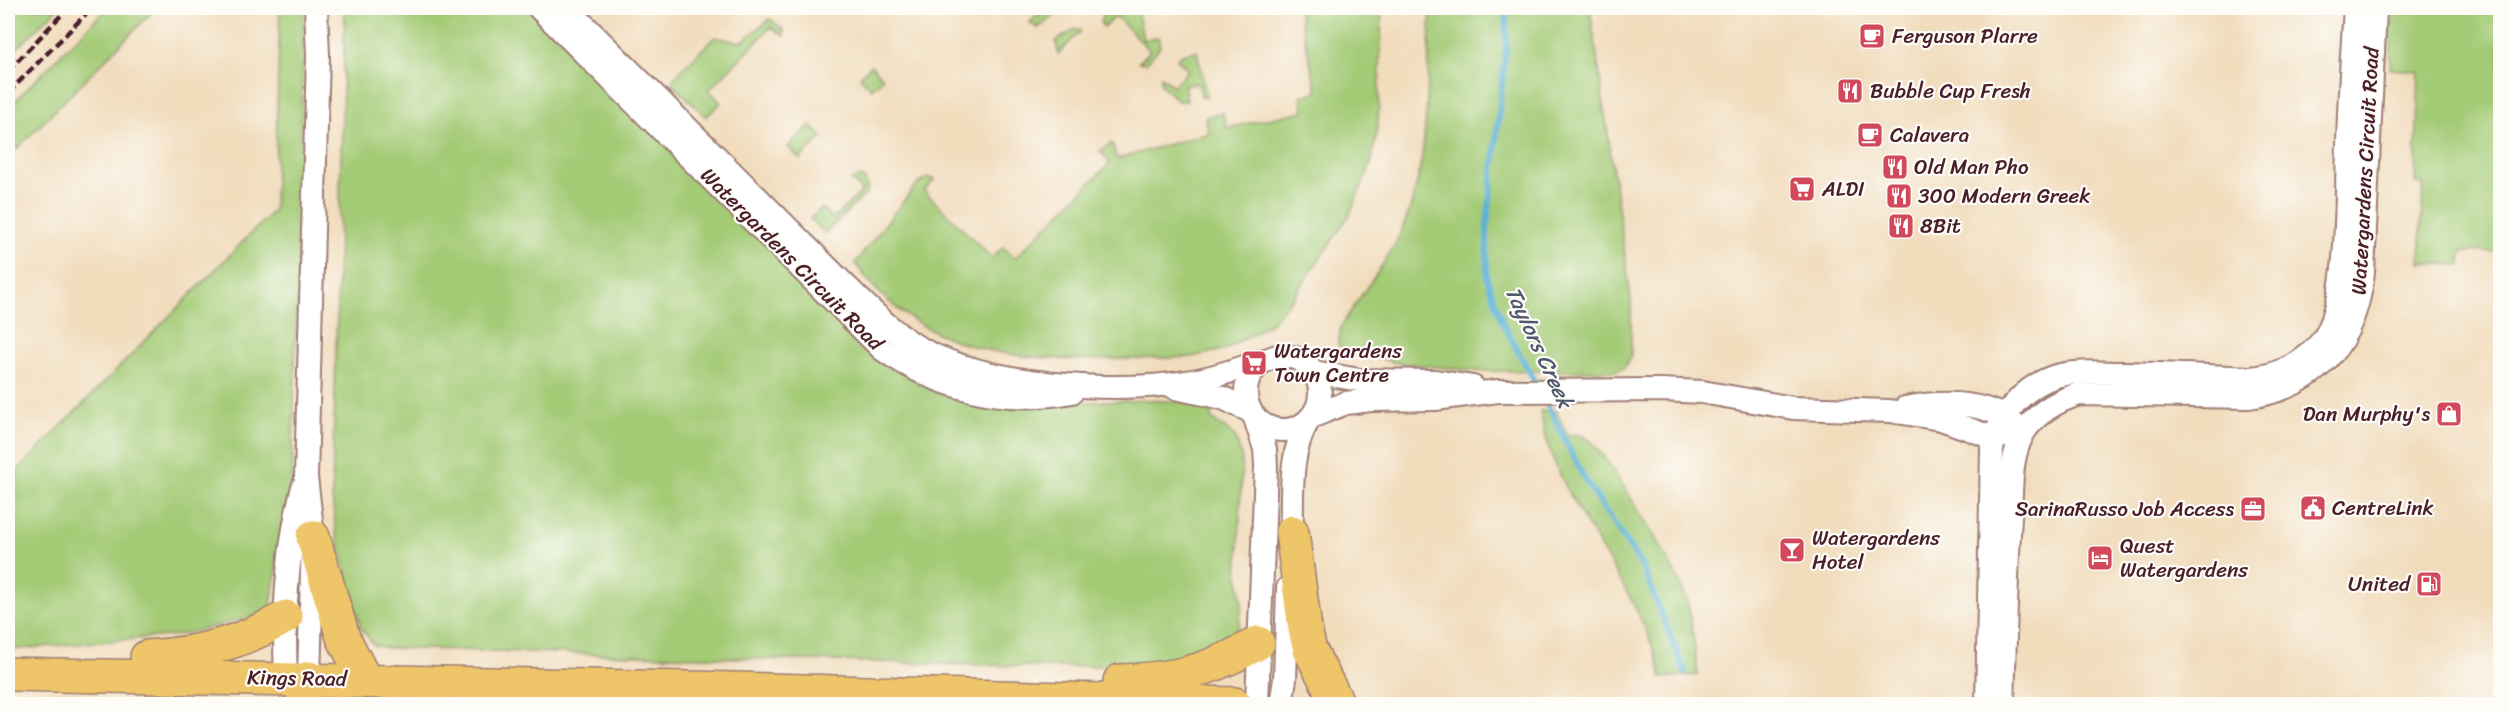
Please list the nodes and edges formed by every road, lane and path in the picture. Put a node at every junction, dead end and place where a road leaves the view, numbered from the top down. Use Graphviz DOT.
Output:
graph roads {
  1 [pos="316,8"];
  2 [pos="539,8"];
  3 [pos="567,8"];
  4 [pos="2355,8"];
  5 [pos="2374,8"];
  6 [pos="1263,361"];
  7 [pos="1314,372"];
  8 [pos="1162,385"];
  9 [pos="1100,387"];
  10 [pos="1498,391"];
  11 [pos="1890,411"];
  12 [pos="1253,415"];
  13 [pos="2005,416"];
  14 [pos="1310,419"];
  15 [pos="2025,431"];
  16 [pos="1994,438"];
  17 [pos="306,477"];
  18 [pos="1292,532"];
  19 [pos="313,537"];
  20 [pos="286,617"];
  21 [pos="1258,643"];
  22 [pos="20,674"];
  23 [pos="365,680"];
  24 [pos="297,691"];
  25 [pos="1023,696"];
  26 [pos="1235,705"];
  27 [pos="1257,705"];
  28 [pos="1281,705"];
  29 [pos="1338,705"];
  30 [pos="1986,705"];
  31 [pos="2003,705"];
  1 -- 17 [label="street"];
  2 -- 9 [label="street, Watergardens Circuit Road"];
  3 -- 9 [label="street, Watergardens Circuit Road"];
  4 -- 13 [label="street, Watergardens Circuit Road"];
  5 -- 15 [label="street, Watergardens Circuit Road"];
  6 -- 7 [label="street"];
  6 -- 8 [label="street, Watergardens Circuit Road"];
  6 -- 12 [label="street"];
  7 -- 10 [label="street"];
  7 -- 14 [label="street"];
  8 -- 9 [label="street, Watergardens Circuit Road"];
  8 -- 12 [label="street, Watergardens Circuit Road"];
  10 -- 11 [label="street"];
  10 -- 14 [label="street"];
  11 -- 13 [label="street"];
  11 -- 16 [label="street"];
  12 -- 14 [label="street"];
  12 -- 21 [label="street"];
  13 -- 15 [label="street"];
  13 -- 16 [label="street, Watergardens Circuit Road"];
  14 -- 18 [label="street"];
  15 -- 16 [label="street"];
  15 -- 31 [label="street"];
  16 -- 30 [label="street"];
  17 -- 19 [label="street"];
  17 -- 20 [label="street"];
  18 -- 28 [label="street"];
  18 -- 29 [label="main road"];
  19 -- 23 [label="main road"];
  19 -- 24 [label="street"];
  20 -- 22 [label="main road"];
  20 -- 24 [label="street"];
  21 -- 25 [label="main road"];
  21 -- 27 [label="street"];
  22 -- 24 [label="main road, Kings Road"];
  23 -- 24 [label="main road, Kings Road"];
  23 -- 25 [label="main road, Kings Road"];
  25 -- 26 [label="main road, Kings Road"];
}
